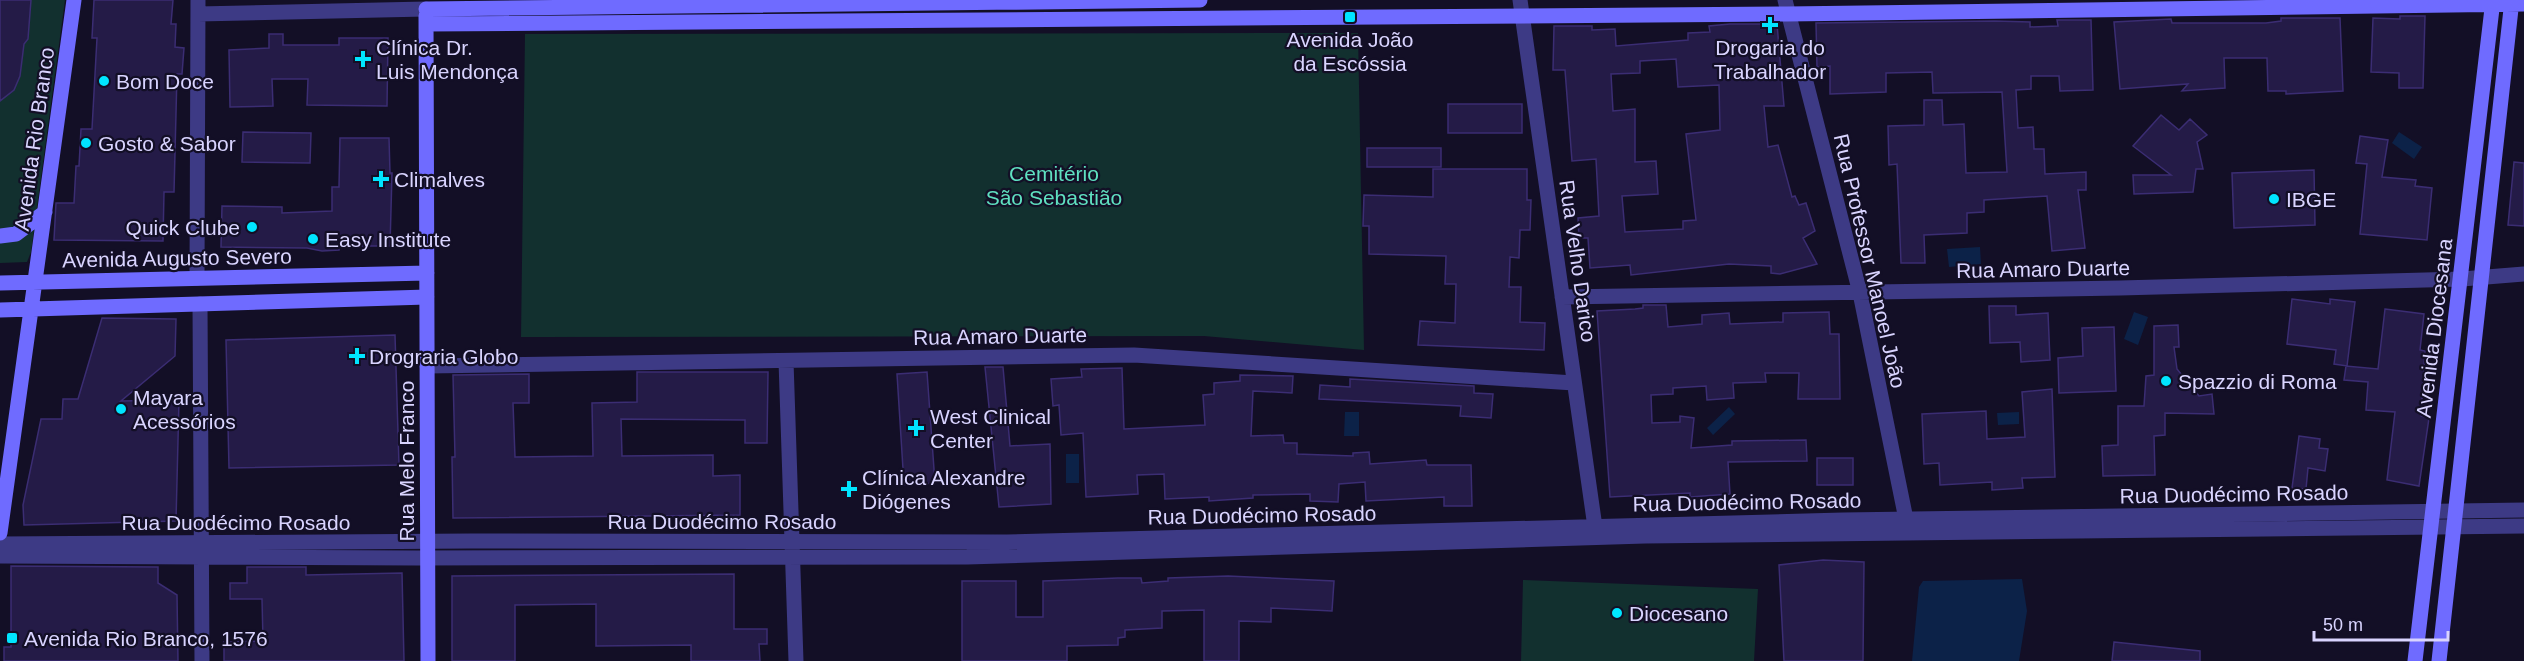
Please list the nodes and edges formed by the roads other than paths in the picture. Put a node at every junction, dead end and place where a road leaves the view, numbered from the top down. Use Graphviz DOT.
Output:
graph roads {
  1 [pos="74,0"];
  2 [pos="1114,0"];
  3 [pos="1200,0"];
  4 [pos="2493,2"];
  5 [pos="785,3"];
  6 [pos="2516,3"];
  7 [pos="198,7"];
  8 [pos="1521,7"];
  9 [pos="1786,7"];
  10 [pos="426,11"];
  11 [pos="45,212"];
  12 [pos="0,236"];
  13 [pos="427,273"];
  14 [pos="2524,274"];
  15 [pos="2482,277"];
  16 [pos="197,278"];
  17 [pos="2462,279"];
  18 [pos="0,283"];
  19 [pos="34,283"];
  20 [pos="1860,293"];
  21 [pos="427,297"];
  22 [pos="1562,297"];
  23 [pos="200,304"];
  24 [pos="29,309"];
  25 [pos="0,310"];
  26 [pos="786,361"];
  27 [pos="427,366"];
  28 [pos="1574,382"];
  29 [pos="2524,510"];
  30 [pos="2433,511"];
  31 [pos="2456,520"];
  32 [pos="1907,526"];
  33 [pos="2524,526"];
  34 [pos="1595,527"];
  35 [pos="2431,527"];
  36 [pos="0,533"];
  37 [pos="0,544"];
  38 [pos="793,549"];
  39 [pos="428,550"];
  40 [pos="202,551"];
  41 [pos="0,556"];
  42 [pos="202,661"];
  43 [pos="428,661"];
  44 [pos="796,661"];
  45 [pos="2415,661"];
  46 [pos="2439,661"];
  1 -- 11 [label="main road, Avenida Rio Branco"];
  2 -- 3 [label="main road"];
  2 -- 5 [label="main road"];
  4 -- 6 [label="main road"];
  4 -- 9 [label="main road"];
  4 -- 17 [label="main road, Avenida Diocesana"];
  5 -- 10 [label="main road"];
  6 -- 15 [label="main road, Avenida Diocesana"];
  7 -- 10 [label="street"];
  7 -- 16 [label="street"];
  8 -- 9 [label="main road"];
  8 -- 10 [label="main road"];
  8 -- 22 [label="street, Rua Velho Darico"];
  9 -- 20 [label="street, Rua Professor Manoel João"];
  10 -- 13 [label="main road, Rua Melo Franco"];
  11 -- 12 [label="main road"];
  11 -- 19 [label="main road, Avenida Rio Branco"];
  13 -- 16 [label="main road, Avenida Augusto Severo"];
  13 -- 21 [label="main road, Rua Melo Franco"];
  14 -- 15 [label="street, Rua Amaro Duarte"];
  15 -- 17 [label="street, Rua Amaro Duarte"];
  15 -- 31 [label="main road, Avenida Diocesana"];
  16 -- 19 [label="main road, Avenida Augusto Severo"];
  17 -- 20 [label="street, Rua Amaro Duarte"];
  17 -- 30 [label="main road, Avenida Diocesana"];
  18 -- 19 [label="main road, Avenida Augusto Severo"];
  19 -- 24 [label="main road, Avenida Rio Branco"];
  20 -- 22 [label="street, Rua Amaro Duarte"];
  20 -- 32 [label="street, Rua Professor Manoel João"];
  21 -- 23 [label="main road"];
  21 -- 27 [label="main road, Rua Melo Franco"];
  22 -- 28 [label="street, Rua Velho Darico"];
  23 -- 24 [label="main road"];
  23 -- 40 [label="street"];
  24 -- 25 [label="main road"];
  24 -- 36 [label="main road, Avenida Rio Branco"];
  26 -- 27 [label="street, Rua Amaro Duarte"];
  26 -- 28 [label="street, Rua Amaro Duarte"];
  26 -- 38 [label="street"];
  27 -- 39 [label="main road, Rua Melo Franco"];
  28 -- 34 [label="street, Rua Velho Darico"];
  29 -- 31 [label="street, Rua Duodécimo Rosado"];
  30 -- 31 [label="street, Rua Duodécimo Rosado"];
  30 -- 32 [label="street, Rua Duodécimo Rosado"];
  30 -- 35 [label="main road, Avenida Diocesana"];
  31 -- 33 [label="street, Rua Duodécimo Rosado"];
  31 -- 35 [label="street, Rua Duodécimo Rosado"];
  31 -- 46 [label="main road, Avenida Diocesana"];
  32 -- 34 [label="street, Rua Duodécimo Rosado"];
  32 -- 35 [label="street, Rua Duodécimo Rosado"];
  32 -- 38 [label="street, Rua Duodécimo Rosado"];
  34 -- 38 [label="street, Rua Duodécimo Rosado"];
  35 -- 45 [label="main road, Avenida Diocesana"];
  37 -- 40 [label="street, Rua Duodécimo Rosado"];
  38 -- 39 [label="street, Rua Duodécimo Rosado"];
  38 -- 44 [label="street"];
  39 -- 40 [label="street, Rua Duodécimo Rosado"];
  39 -- 43 [label="main road, Rua Melo Franco"];
  40 -- 41 [label="street, Rua Duodécimo Rosado"];
  40 -- 42 [label="street"];
}
